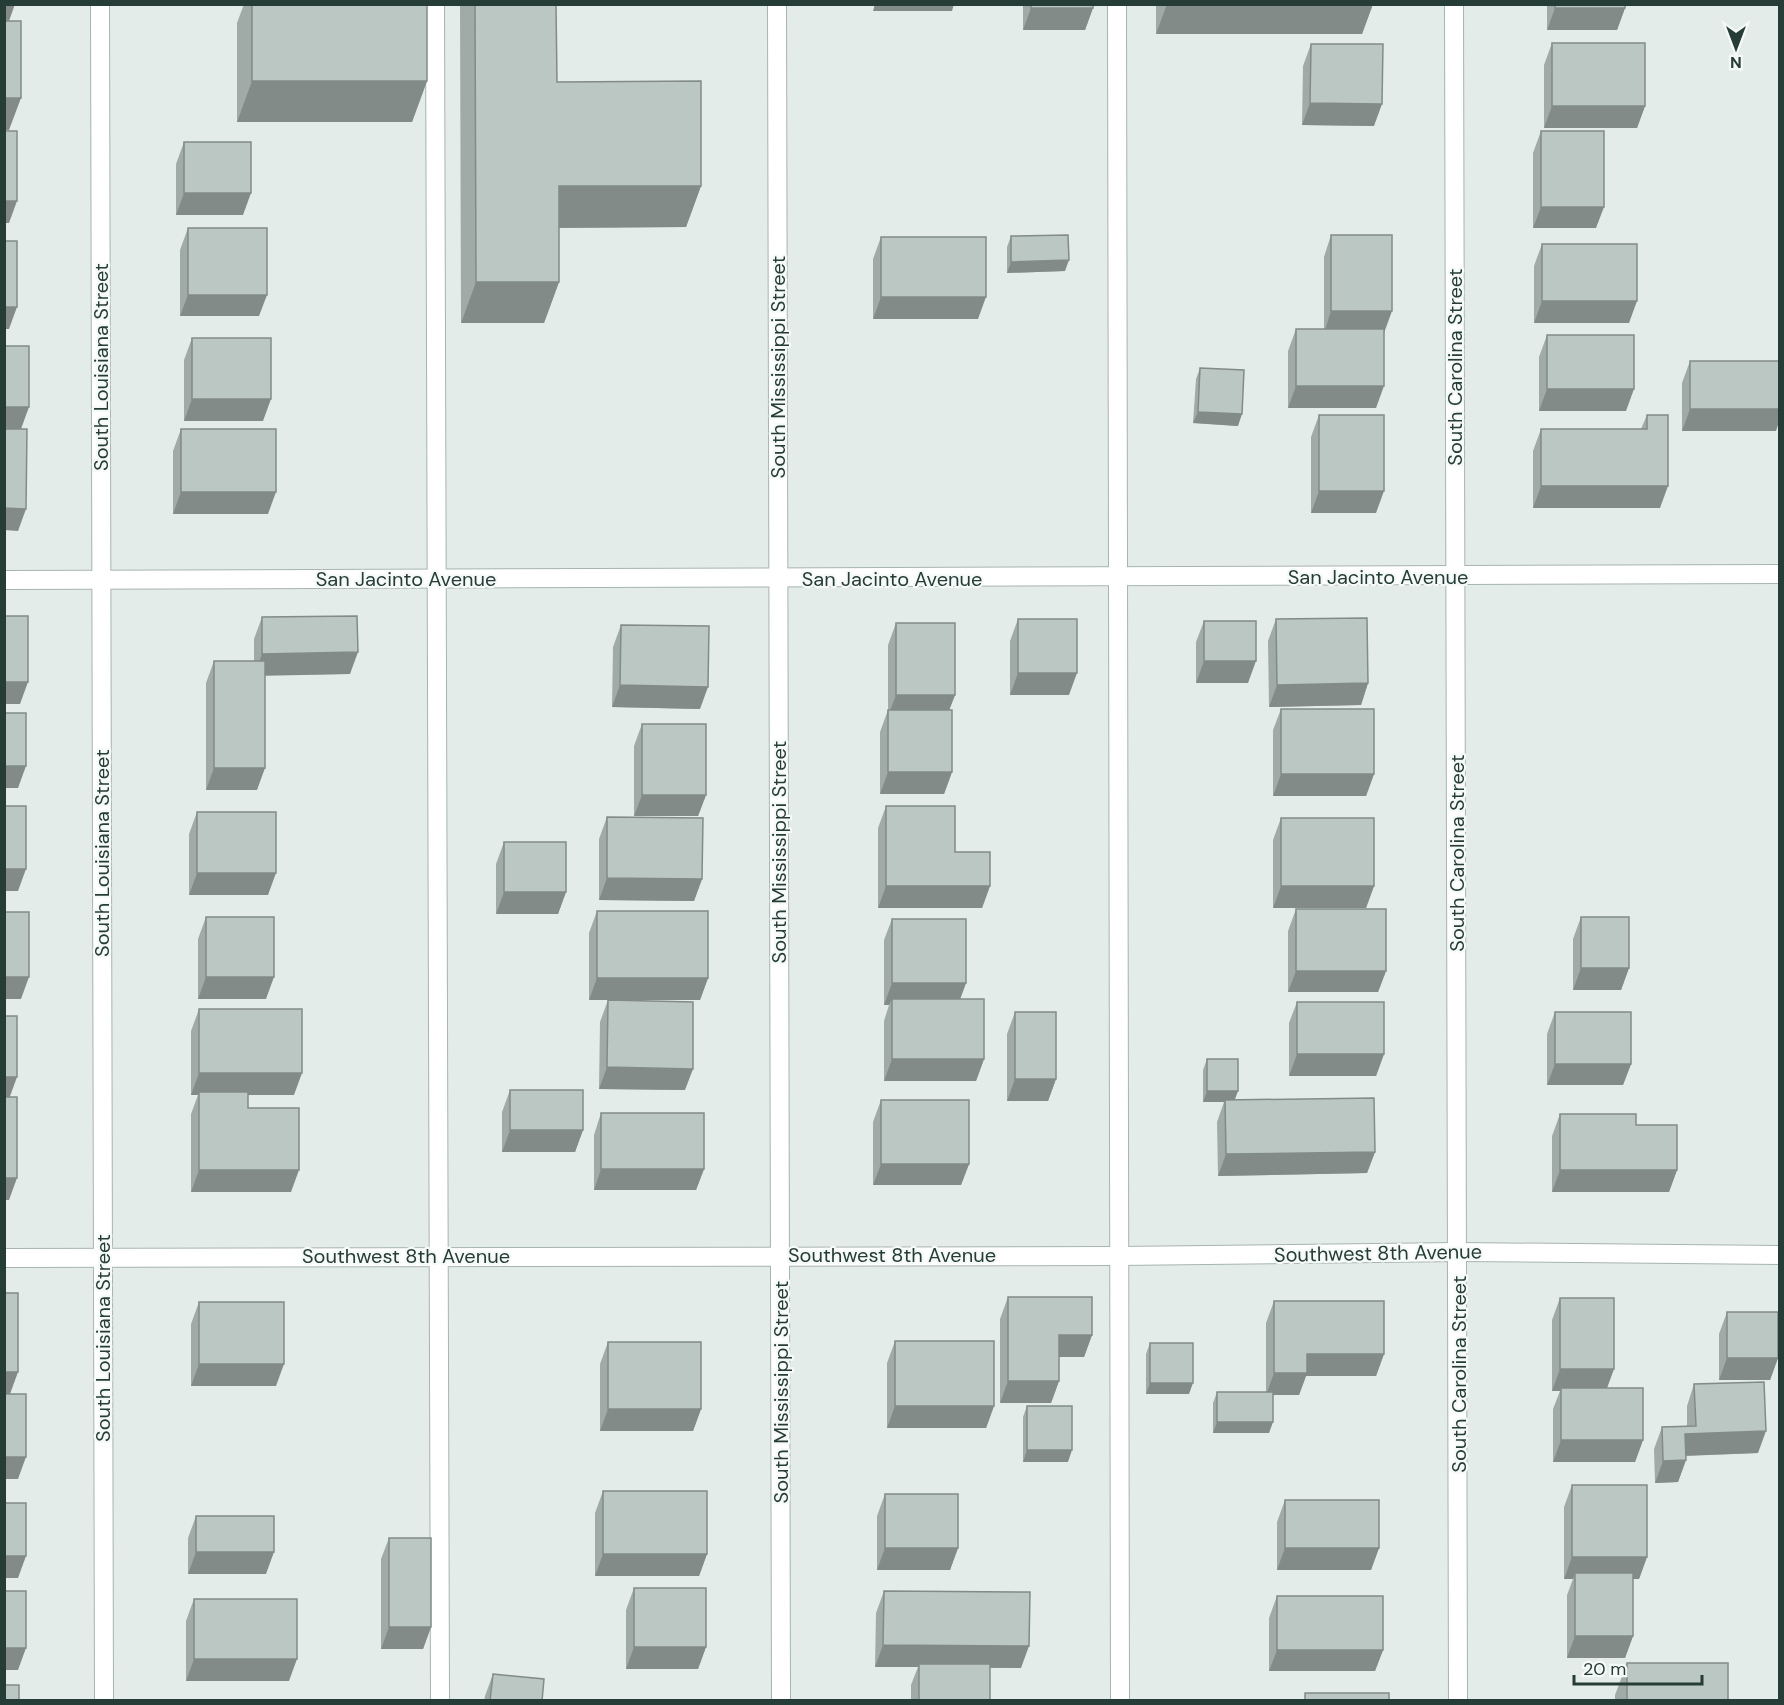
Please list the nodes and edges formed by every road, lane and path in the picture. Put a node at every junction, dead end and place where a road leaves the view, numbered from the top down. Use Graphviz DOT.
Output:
graph roads {
  1 [pos="100,4"];
  2 [pos="435,4"];
  3 [pos="777,4"];
  4 [pos="1117,4"];
  5 [pos="1454,4"];
  6 [pos="1779,574"];
  7 [pos="1455,577"];
  8 [pos="1120,578"];
  9 [pos="437,579"];
  10 [pos="778,579"];
  11 [pos="4,580"];
  12 [pos="102,580"];
  13 [pos="1459,1252"];
  14 [pos="780,1254"];
  15 [pos="1779,1255"];
  16 [pos="439,1256"];
  17 [pos="1119,1256"];
  18 [pos="4,1258"];
  19 [pos="103,1258"];
  20 [pos="104,1701"];
  21 [pos="440,1701"];
  22 [pos="781,1701"];
  23 [pos="1120,1701"];
  24 [pos="1458,1701"];
  1 -- 12 [label="street, South Louisiana Street"];
  2 -- 9 [label="street"];
  3 -- 10 [label="street, South Mississippi Street"];
  4 -- 8 [label="street"];
  5 -- 7 [label="street, South Carolina Street"];
  6 -- 7 [label="street, San Jacinto Avenue"];
  7 -- 8 [label="street, San Jacinto Avenue"];
  7 -- 13 [label="street, South Carolina Street"];
  8 -- 10 [label="street, San Jacinto Avenue"];
  8 -- 17 [label="street"];
  9 -- 10 [label="street, San Jacinto Avenue"];
  9 -- 12 [label="street, San Jacinto Avenue"];
  9 -- 16 [label="street"];
  10 -- 14 [label="street, South Mississippi Street"];
  11 -- 12 [label="street, San Jacinto Avenue"];
  12 -- 19 [label="street, South Louisiana Street"];
  13 -- 15 [label="street, Southwest 8th Avenue"];
  13 -- 17 [label="street, Southwest 8th Avenue"];
  13 -- 24 [label="street, South Carolina Street"];
  14 -- 16 [label="street, Southwest 8th Avenue"];
  14 -- 17 [label="street, Southwest 8th Avenue"];
  14 -- 22 [label="street, South Mississippi Street"];
  16 -- 19 [label="street, Southwest 8th Avenue"];
  16 -- 21 [label="street"];
  17 -- 23 [label="street"];
  18 -- 19 [label="street, Southwest 8th Avenue"];
  19 -- 20 [label="street, South Louisiana Street"];
}
